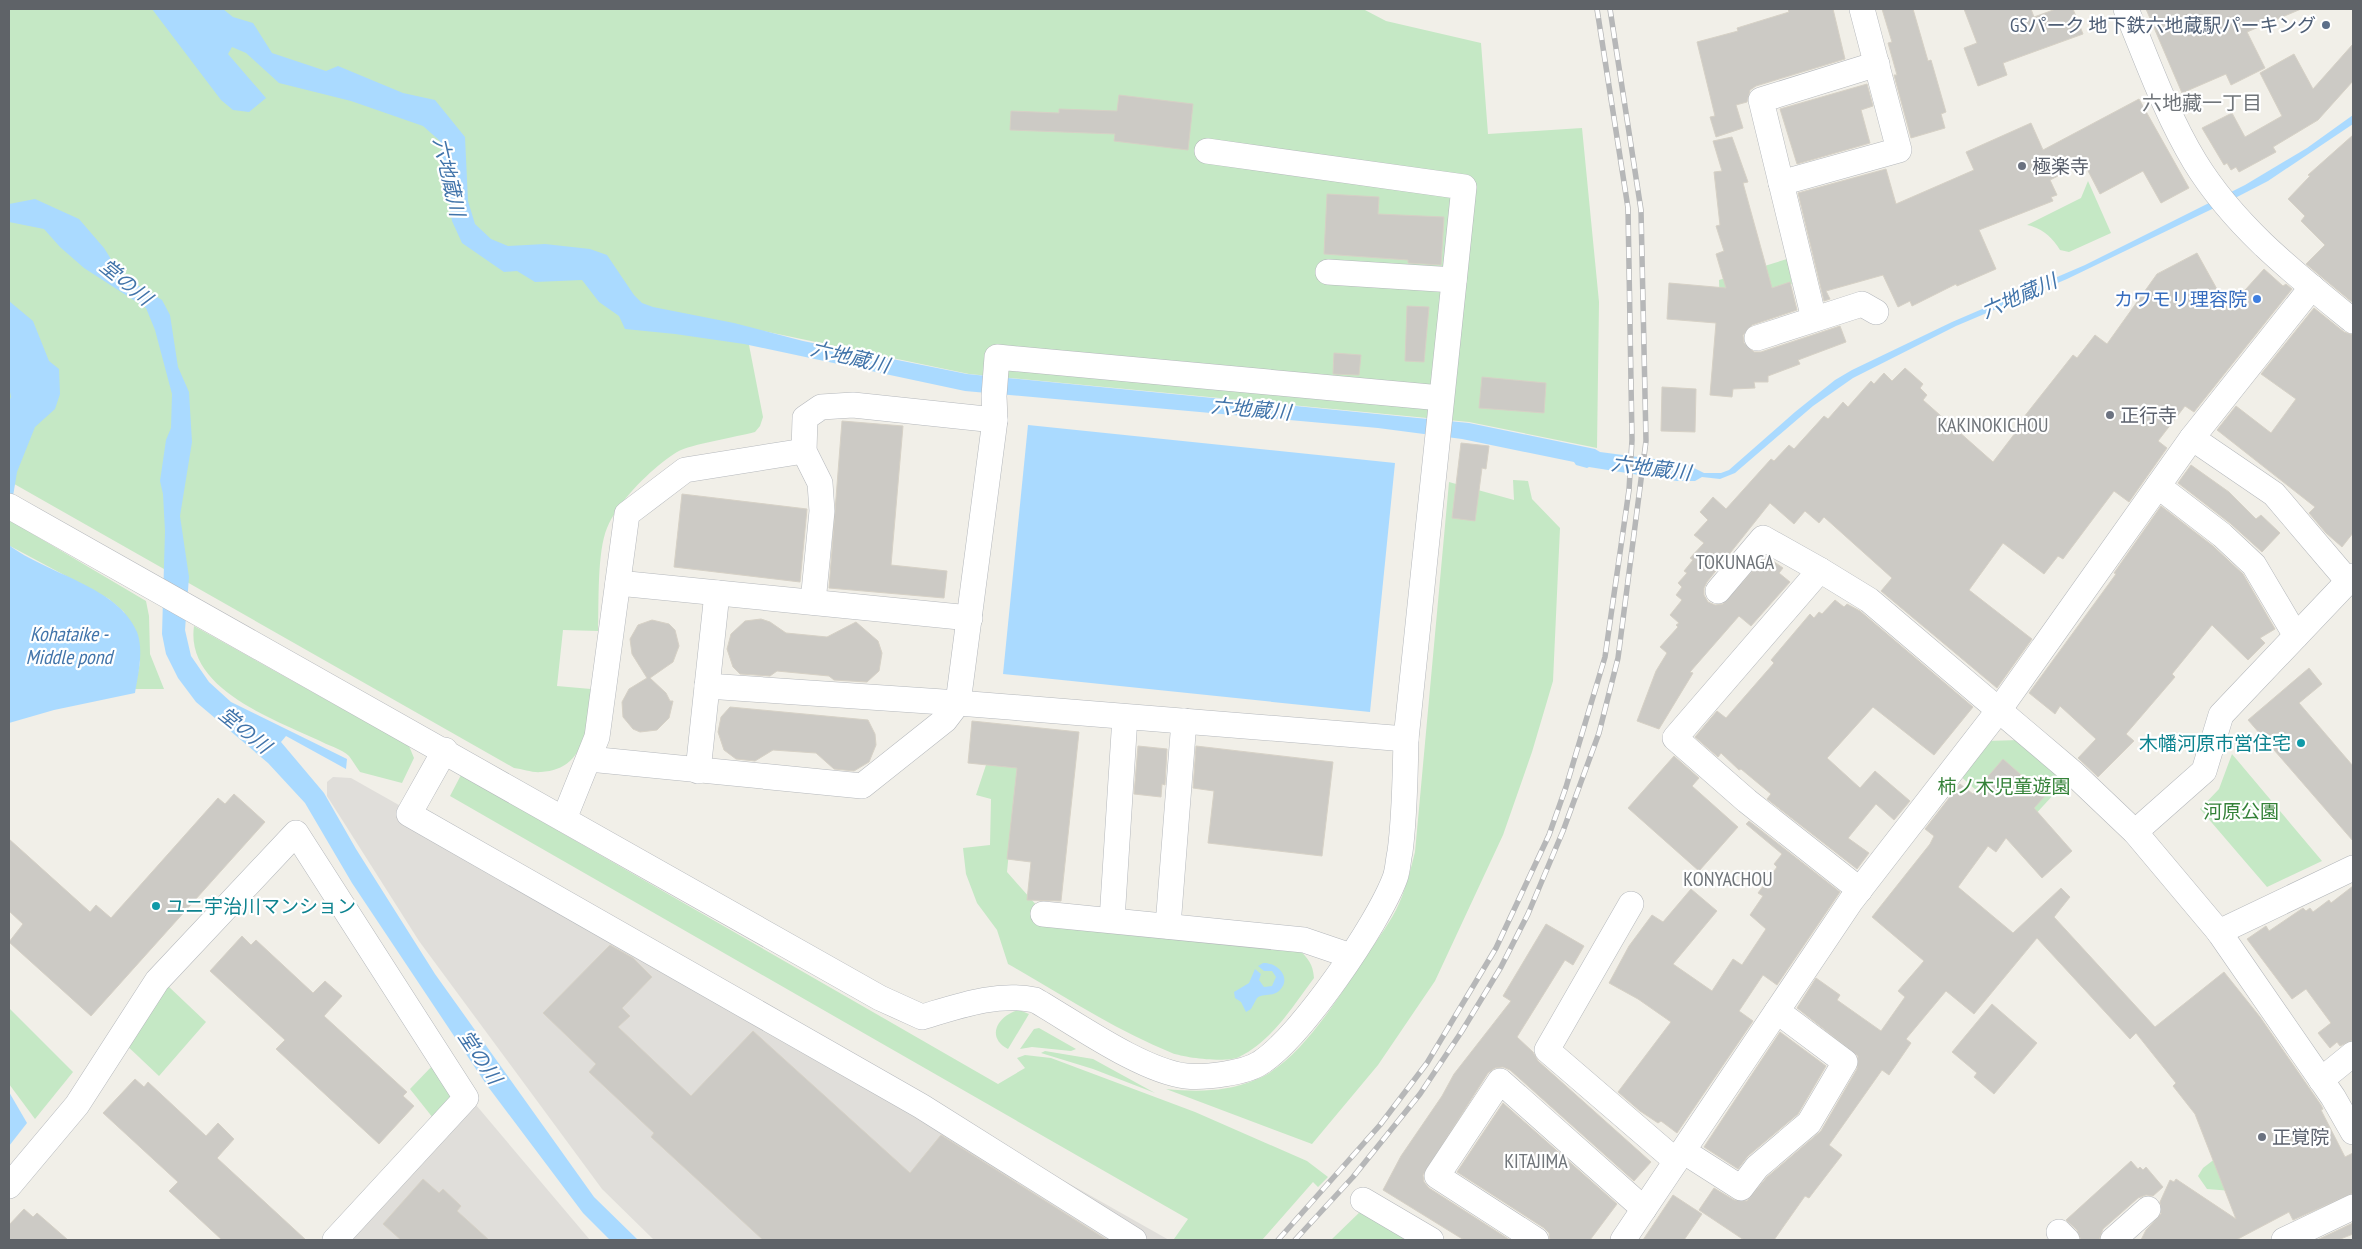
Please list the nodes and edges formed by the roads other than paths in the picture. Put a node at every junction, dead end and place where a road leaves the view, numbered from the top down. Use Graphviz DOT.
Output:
graph roads {
  1 [pos="1862,9"];
  2 [pos="2126,9"];
  3 [pos="1877,64"];
  4 [pos="1207,151"];
  5 [pos="1781,183"];
  6 [pos="1328,272"];
  7 [pos="1454,280"];
  8 [pos="2312,287"];
  9 [pos="1876,312"];
  10 [pos="1814,319"];
  11 [pos="2353,321"];
  12 [pos="1758,338"];
  13 [pos="995,397"];
  14 [pos="1439,419"];
  15 [pos="2192,438"];
  16 [pos="804,451"];
  17 [pos="2158,486"];
  18 [pos="11,508"];
  19 [pos="1820,570"];
  20 [pos="2350,578"];
  21 [pos="618,583"];
  22 [pos="1718,591"];
  23 [pos="717,593"];
  24 [pos="813,602"];
  25 [pos="970,618"];
  26 [pos="2296,636"];
  27 [pos="708,686"];
  28 [pos="958,703"];
  29 [pos="1999,710"];
  30 [pos="1124,717"];
  31 [pos="1184,721"];
  32 [pos="1406,739"];
  33 [pos="445,750"];
  34 [pos="589,760"];
  35 [pos="698,771"];
  36 [pos="564,819"];
  37 [pos="2135,832"];
  38 [pos="2351,872"];
  39 [pos="1860,890"];
  40 [pos="1631,904"];
  41 [pos="1043,914"];
  42 [pos="1112,920"];
  43 [pos="1168,926"];
  44 [pos="2219,932"];
  45 [pos="1351,956"];
  46 [pos="1777,1011"];
  47 [pos="2353,1054"];
  48 [pos="2322,1080"];
  49 [pos="2353,1132"];
  50 [pos="1679,1156"];
  51 [pos="9,1186"];
  52 [pos="1363,1200"];
  53 [pos="2353,1207"];
  54 [pos="1644,1209"];
  55 [pos="2148,1209"];
  56 [pos="2290,1238"];
  57 [pos="334,1240"];
  58 [pos="1134,1240"];
  59 [pos="1431,1240"];
  60 [pos="1536,1240"];
  61 [pos="1622,1240"];
  62 [pos="2113,1240"];
  1 -- 3 [label="street"];
  2 -- 8 [label="street"];
  3 -- 5 [label="street"];
  3 -- 5 [label="street"];
  4 -- 7 [label="street"];
  5 -- 10 [label="street"];
  6 -- 7 [label="street"];
  7 -- 14 [label="street"];
  8 -- 11 [label="street"];
  8 -- 15 [label="street"];
  9 -- 10 [label="street"];
  10 -- 12 [label="street"];
  13 -- 14 [label="street"];
  13 -- 16 [label="street"];
  13 -- 25 [label="street"];
  14 -- 32 [label="street"];
  15 -- 17 [label="street"];
  15 -- 20 [label="street"];
  16 -- 21 [label="street"];
  16 -- 24 [label="street"];
  17 -- 26 [label="street"];
  17 -- 29 [label="street"];
  18 -- 33 [label="street"];
  19 -- 22 [label="street"];
  19 -- 29 [label="street"];
  19 -- 39 [label="street"];
  20 -- 26 [label="street"];
  21 -- 23 [label="street"];
  21 -- 34 [label="street"];
  23 -- 24 [label="street"];
  23 -- 27 [label="street"];
  24 -- 25 [label="street"];
  25 -- 28 [label="street"];
  26 -- 37 [label="street"];
  27 -- 28 [label="street"];
  27 -- 35 [label="street"];
  28 -- 30 [label="street"];
  28 -- 35 [label="street"];
  29 -- 37 [label="street"];
  29 -- 39 [label="street"];
  30 -- 31 [label="street"];
  30 -- 42 [label="street"];
  31 -- 32 [label="street"];
  31 -- 43 [label="street"];
  32 -- 45 [label="street"];
  33 -- 36 [label="street"];
  33 -- 58 [label="street"];
  34 -- 35 [label="street"];
  34 -- 36 [label="street"];
  36 -- 45 [label="street"];
  37 -- 44 [label="street"];
  38 -- 44 [label="street"];
  39 -- 46 [label="street"];
  40 -- 50 [label="street"];
  41 -- 42 [label="street"];
  42 -- 43 [label="street"];
  43 -- 45 [label="street"];
  44 -- 48 [label="street"];
  46 -- 50 [label="street"];
  46 -- 50 [label="street"];
  47 -- 48 [label="street"];
  48 -- 49 [label="street"];
  50 -- 54 [label="street"];
  51 -- 57 [label="street"];
  52 -- 59 [label="street"];
  53 -- 56 [label="street"];
  54 -- 60 [label="street"];
  54 -- 61 [label="street"];
  55 -- 62 [label="street"];
}
